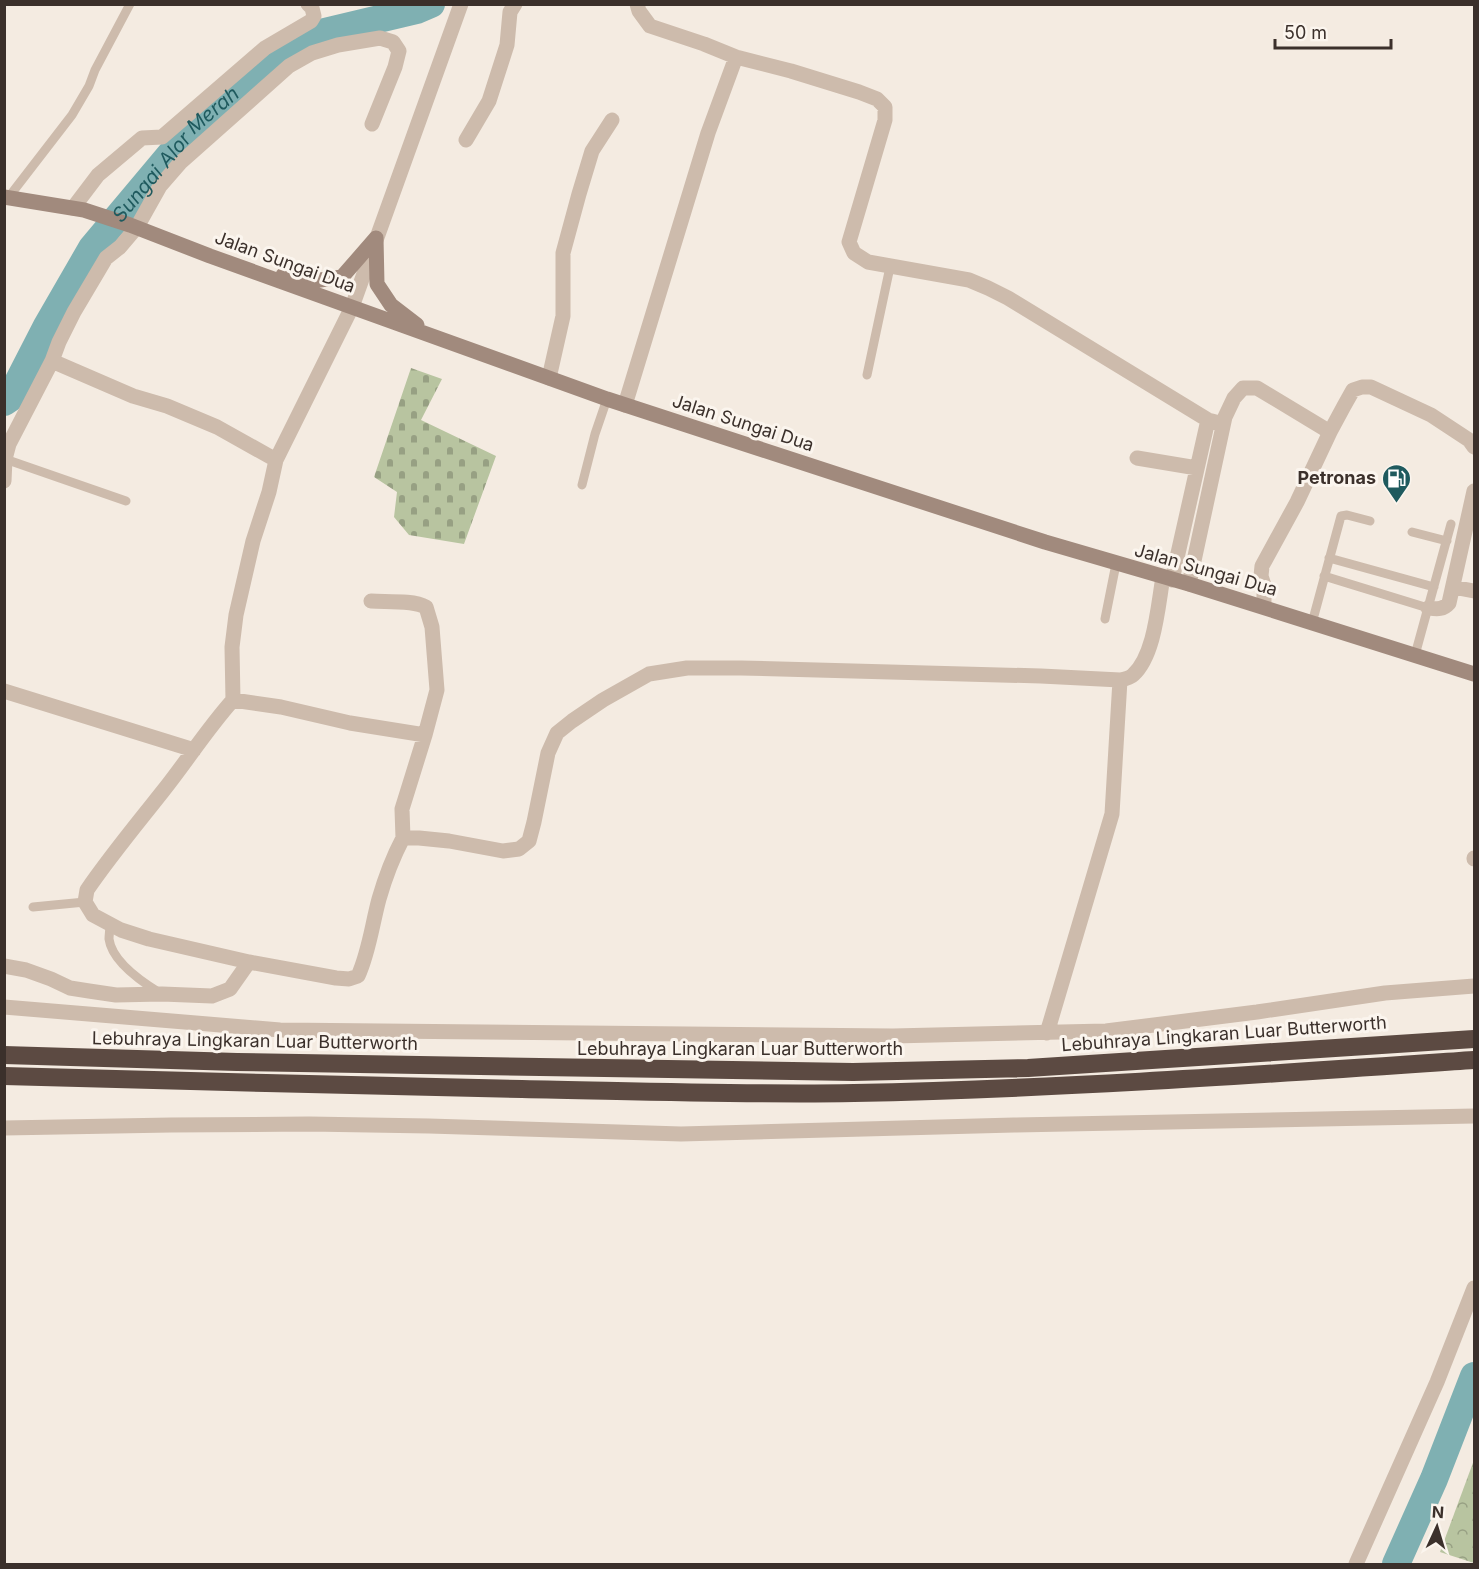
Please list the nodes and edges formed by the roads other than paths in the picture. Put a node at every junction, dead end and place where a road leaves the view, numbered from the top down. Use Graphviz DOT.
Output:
graph roads {
  1 [pos="130,4"];
  2 [pos="308,4"];
  3 [pos="461,4"];
  4 [pos="515,4"];
  5 [pos="637,4"];
  6 [pos="736,57"];
  7 [pos="612,120"];
  8 [pos="372,124"];
  9 [pos="466,140"];
  10 [pos="6,198"];
  11 [pos="78,209"];
  12 [pos="134,226"];
  13 [pos="376,238"];
  14 [pos="890,267"];
  15 [pos="259,273"];
  16 [pos="352,307"];
  17 [pos="429,334"];
  18 [pos="52,362"];
  19 [pos="867,375"];
  20 [pos="549,378"];
  21 [pos="607,399"];
  22 [pos="626,405"];
  23 [pos="1208,420"];
  24 [pos="1223,424"];
  25 [pos="1330,432"];
  26 [pos="1474,447"];
  27 [pos="1137,458"];
  28 [pos="5,459"];
  29 [pos="276,460"];
  30 [pos="1197,468"];
  31 [pos="4,481"];
  32 [pos="582,485"];
  33 [pos="1474,499"];
  34 [pos="126,501"];
  35 [pos="1370,521"];
  36 [pos="1451,524"];
  37 [pos="1412,532"];
  38 [pos="1446,541"];
  39 [pos="1329,558"];
  40 [pos="1116,564"];
  41 [pos="1324,576"];
  42 [pos="1168,578"];
  43 [pos="1188,584"];
  44 [pos="1434,587"];
  45 [pos="1453,587"];
  46 [pos="1474,591"];
  47 [pos="371,601"];
  48 [pos="1264,607"];
  49 [pos="1428,608"];
  50 [pos="1105,619"];
  51 [pos="1312,622"];
  52 [pos="1415,655"];
  53 [pos="1474,674"];
  54 [pos="1120,680"];
  55 [pos="4,691"];
  56 [pos="233,700"];
  57 [pos="425,735"];
  58 [pos="194,750"];
  59 [pos="403,838"];
  60 [pos="85,902"];
  61 [pos="33,907"];
  62 [pos="110,925"];
  63 [pos="249,962"];
  64 [pos="4,966"];
  65 [pos="1474,986"];
  66 [pos="162,994"];
  67 [pos="4,1007"];
  68 [pos="1047,1033"];
  69 [pos="1474,1039"];
  70 [pos="4,1055"];
  71 [pos="1474,1060"];
  72 [pos="4,1076"];
  73 [pos="1474,1116"];
  74 [pos="4,1128"];
  75 [pos="1474,1288"];
  76 [pos="1356,1564"];
  1 -- 10 [label="lane"];
  2 -- 11 [label="street"];
  3 -- 13 [label="street"];
  4 -- 9 [label="street"];
  5 -- 6 [label="street"];
  6 -- 14 [label="street"];
  6 -- 22 [label="street"];
  7 -- 20 [label="street"];
  8 -- 12 [label="street"];
  10 -- 11 [label="main road, Jalan Sungai Dua"];
  11 -- 12 [label="main road, Jalan Sungai Dua"];
  12 -- 15 [label="main road, Jalan Sungai Dua"];
  12 -- 18 [label="street"];
  13 -- 15 [label="main road"];
  13 -- 16 [label="street"];
  13 -- 17 [label="main road"];
  14 -- 19 [label="lane"];
  14 -- 23 [label="street"];
  15 -- 16 [label="main road, Jalan Sungai Dua"];
  16 -- 17 [label="main road, Jalan Sungai Dua"];
  16 -- 29 [label="street"];
  17 -- 20 [label="main road, Jalan Sungai Dua"];
  18 -- 28 [label="street"];
  18 -- 29 [label="street"];
  20 -- 21 [label="main road, Jalan Sungai Dua"];
  21 -- 22 [label="main road, Jalan Sungai Dua"];
  21 -- 32 [label="lane"];
  22 -- 40 [label="main road, Jalan Sungai Dua"];
  23 -- 24 [label="street"];
  23 -- 30 [label="street"];
  24 -- 25 [label="street"];
  24 -- 43 [label="street"];
  25 -- 26 [label="street"];
  25 -- 48 [label="street"];
  27 -- 30 [label="street"];
  28 -- 31 [label="street"];
  28 -- 34 [label="lane"];
  29 -- 56 [label="street"];
  30 -- 42 [label="street"];
  33 -- 45 [label="street"];
  35 -- 39 [label="lane"];
  36 -- 38 [label="lane"];
  37 -- 38 [label="lane"];
  38 -- 44 [label="lane"];
  39 -- 41 [label="lane"];
  39 -- 44 [label="lane"];
  40 -- 42 [label="main road, Jalan Sungai Dua"];
  40 -- 50 [label="lane"];
  41 -- 49 [label="lane"];
  41 -- 51 [label="lane"];
  42 -- 43 [label="main road, Jalan Sungai Dua"];
  42 -- 54 [label="street"];
  43 -- 48 [label="main road, Jalan Sungai Dua"];
  44 -- 49 [label="lane"];
  45 -- 46 [label="street"];
  45 -- 49 [label="street"];
  47 -- 57 [label="street"];
  48 -- 51 [label="main road, Jalan Sungai Dua"];
  49 -- 52 [label="lane"];
  51 -- 52 [label="main road, Jalan Sungai Dua"];
  52 -- 53 [label="main road, Jalan Sungai Dua"];
  54 -- 59 [label="street"];
  54 -- 68 [label="street"];
  55 -- 58 [label="street"];
  56 -- 57 [label="street"];
  56 -- 58 [label="street"];
  57 -- 59 [label="street"];
  58 -- 60 [label="street"];
  59 -- 63 [label="street"];
  60 -- 61 [label="lane"];
  60 -- 62 [label="street"];
  62 -- 63 [label="street"];
  62 -- 66 [label="lane"];
  63 -- 66 [label="street"];
  64 -- 66 [label="street"];
  65 -- 68 [label="street"];
  67 -- 68 [label="street"];
  69 -- 70 [label="highway, Lebuhraya Lingkaran Luar Butterworth"];
  71 -- 72 [label="highway"];
  73 -- 74 [label="street"];
  75 -- 76 [label="street"];
}
